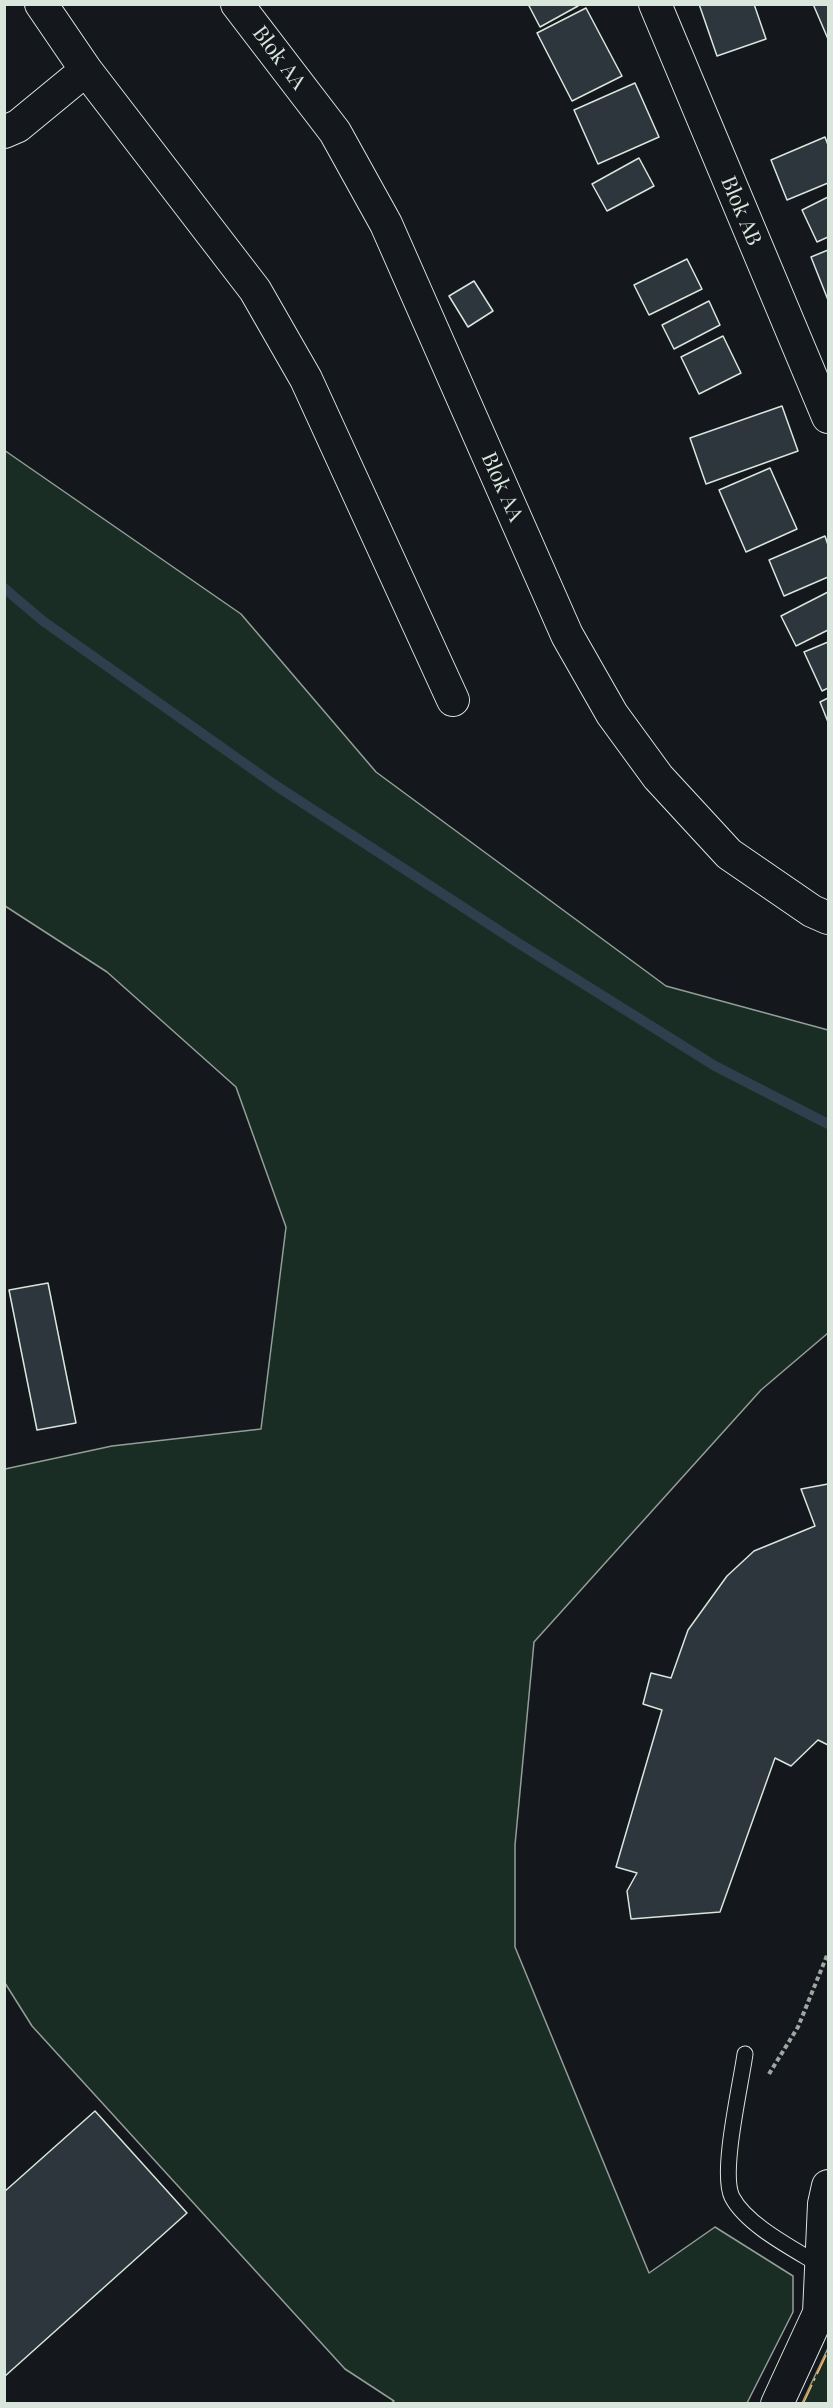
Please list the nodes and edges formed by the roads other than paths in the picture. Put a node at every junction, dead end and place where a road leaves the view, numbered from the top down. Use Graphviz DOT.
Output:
graph roads {
  1 [pos="41,4"];
  2 [pos="237,4"];
  3 [pos="655,4"];
  4 [pos="86,70"];
  5 [pos="4,132"];
  6 [pos="828,417"];
  7 [pos="453,700"];
  8 [pos="828,918"];
  9 [pos="745,2054"];
  10 [pos="828,2186"];
  11 [pos="826,2269"];
  12 [pos="777,2403"];
  1 -- 4 [label="street"];
  2 -- 8 [label="street, Blok AA"];
  3 -- 6 [label="street, Blok AB"];
  4 -- 5 [label="street"];
  4 -- 7 [label="street"];
  9 -- 11 [label="lane"];
  10 -- 11 [label="street"];
  11 -- 12 [label="street"];
}
